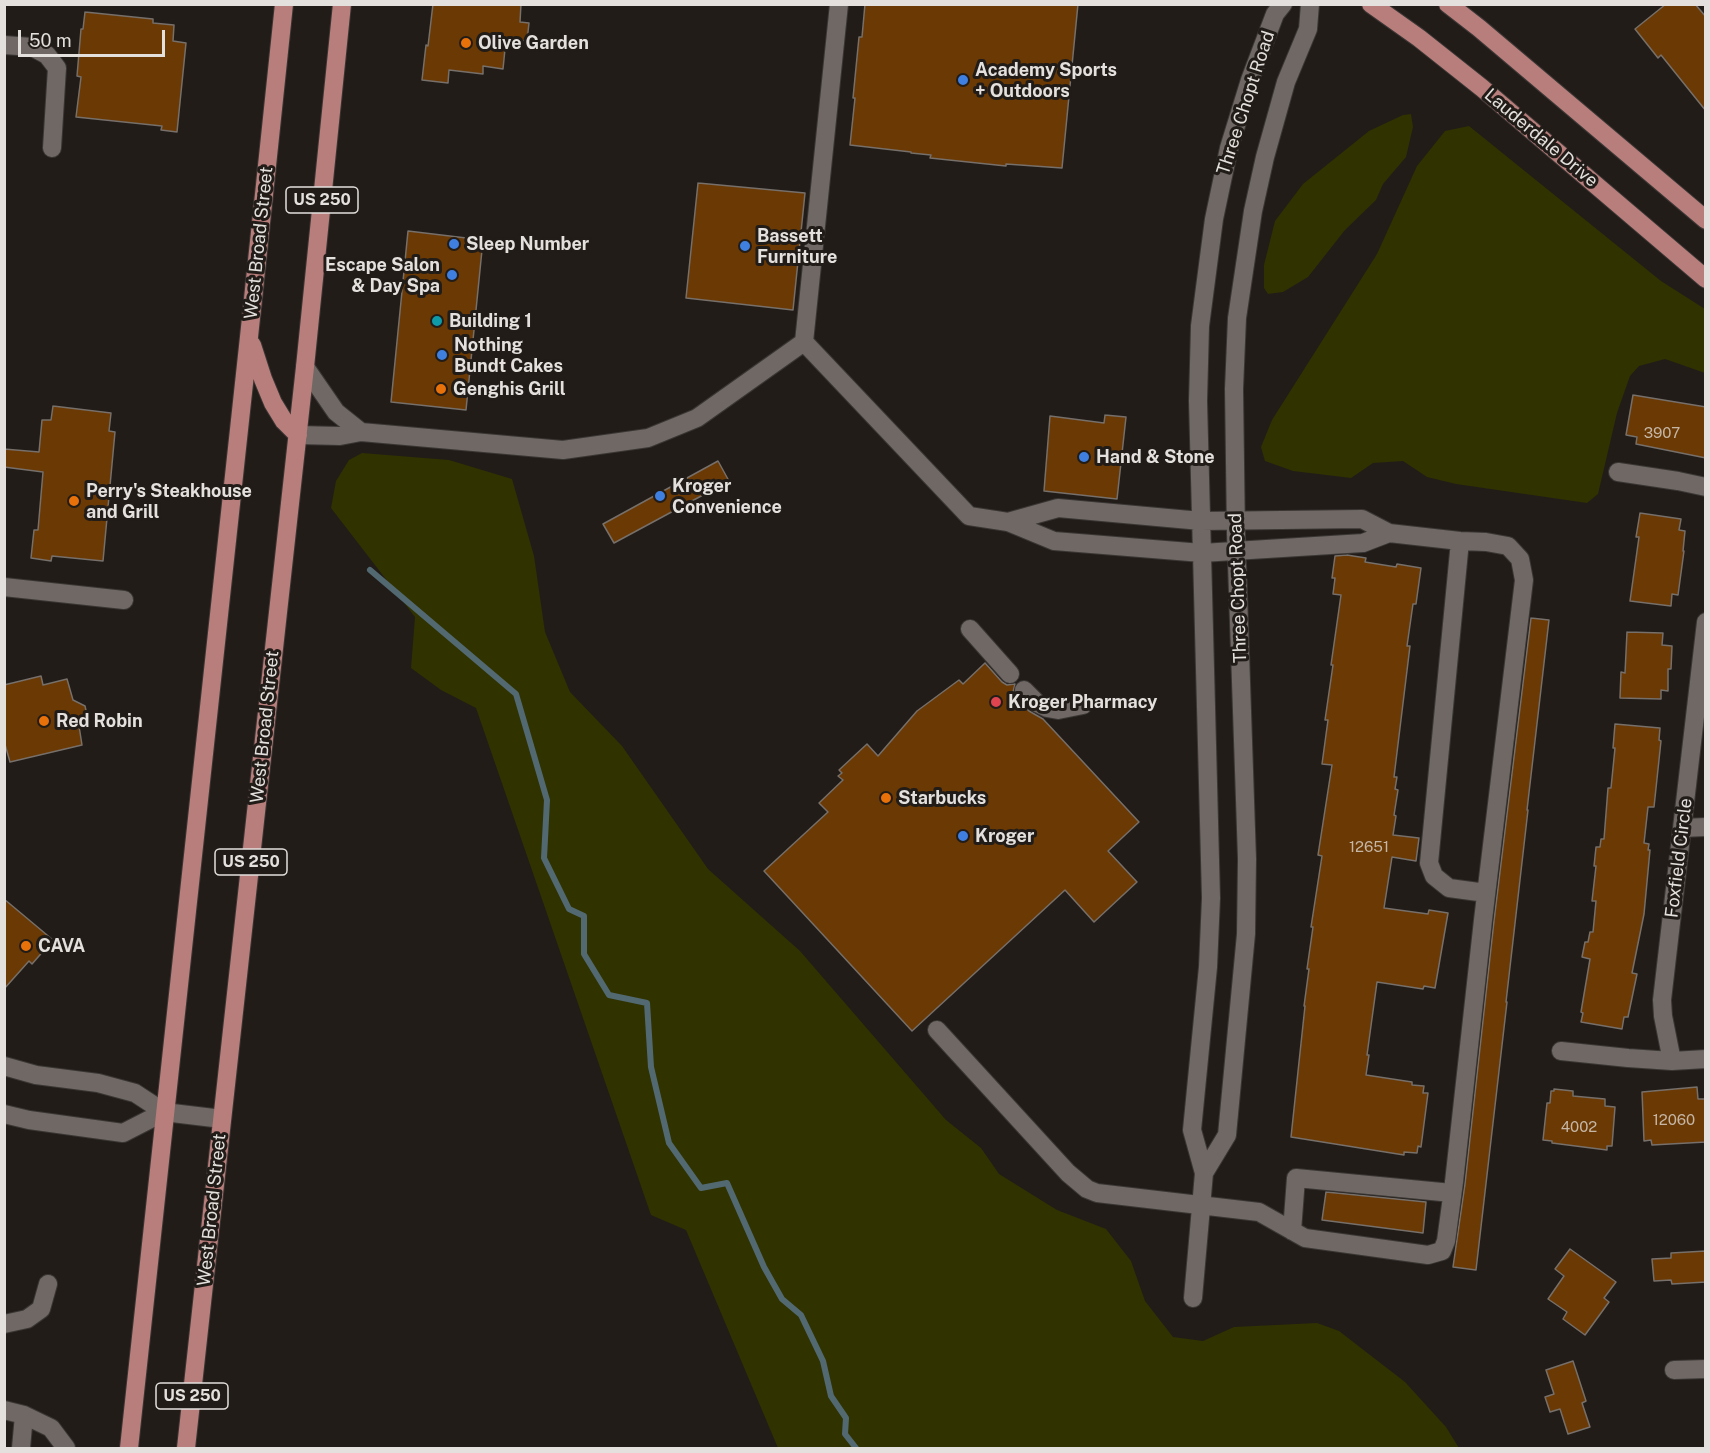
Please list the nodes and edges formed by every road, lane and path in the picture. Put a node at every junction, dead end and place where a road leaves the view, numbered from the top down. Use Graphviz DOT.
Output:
graph roads {
  1 [pos="284,4"];
  2 [pos="342,4"];
  3 [pos="838,4"];
  4 [pos="1283,4"];
  5 [pos="1310,4"];
  6 [pos="1371,4"];
  7 [pos="1448,4"];
  8 [pos="4,45"];
  9 [pos="51,148"];
  10 [pos="1706,220"];
  11 [pos="1706,279"];
  12 [pos="249,337"];
  13 [pos="804,342"];
  14 [pos="305,367"];
  15 [pos="360,432"];
  16 [pos="298,435"];
  17 [pos="1618,472"];
  18 [pos="1706,487"];
  19 [pos="1236,520"];
  20 [pos="1201,521"];
  21 [pos="1008,522"];
  22 [pos="1389,533"];
  23 [pos="1460,541"];
  24 [pos="1237,551"];
  25 [pos="1202,553"];
  26 [pos="4,586"];
  27 [pos="124,600"];
  28 [pos="1706,622"];
  29 [pos="970,629"];
  30 [pos="1010,674"];
  31 [pos="1024,690"];
  32 [pos="1083,705"];
  33 [pos="1706,827"];
  34 [pos="1682,828"];
  35 [pos="1486,893"];
  36 [pos="937,1030"];
  37 [pos="1561,1051"];
  38 [pos="1706,1059"];
  39 [pos="1672,1061"];
  40 [pos="4,1066"];
  41 [pos="164,1112"];
  42 [pos="4,1114"];
  43 [pos="222,1119"];
  44 [pos="1204,1173"];
  45 [pos="1452,1193"];
  46 [pos="1201,1206"];
  47 [pos="1292,1230"];
  48 [pos="48,1284"];
  49 [pos="1193,1298"];
  50 [pos="4,1324"];
  51 [pos="1706,1369"];
  52 [pos="1674,1370"];
  53 [pos="4,1410"];
  54 [pos="24,1415"];
  55 [pos="21,1449"];
  56 [pos="66,1449"];
  57 [pos="129,1449"];
  58 [pos="186,1449"];
  1 -- 12 [label="main road, West Broad Street / US 250"];
  2 -- 14 [label="main road, West Broad Street / US 250"];
  3 -- 13 [label="street"];
  4 -- 20 [label="street, Three Chopt Road"];
  5 -- 19 [label="street, Three Chopt Road"];
  6 -- 11 [label="main road, Lauderdale Drive"];
  7 -- 10 [label="main road"];
  8 -- 9 [label="street"];
  12 -- 16 [label="main road"];
  12 -- 41 [label="main road, West Broad Street / US 250"];
  13 -- 15 [label="street"];
  13 -- 21 [label="street"];
  14 -- 15 [label="street"];
  14 -- 16 [label="main road, West Broad Street / US 250"];
  15 -- 16 [label="street"];
  16 -- 43 [label="main road, West Broad Street / US 250"];
  17 -- 18 [label="street"];
  19 -- 20 [label="street"];
  19 -- 22 [label="street"];
  19 -- 24 [label="street, Three Chopt Road"];
  20 -- 21 [label="street"];
  20 -- 25 [label="street, Three Chopt Road"];
  21 -- 25 [label="street"];
  22 -- 23 [label="street"];
  22 -- 24 [label="street"];
  23 -- 35 [label="street"];
  23 -- 35 [label="street"];
  24 -- 25 [label="street"];
  24 -- 44 [label="street, Three Chopt Road"];
  25 -- 44 [label="street, Three Chopt Road"];
  26 -- 27 [label="street"];
  28 -- 34 [label="street, Foxfield Circle"];
  29 -- 30 [label="street"];
  31 -- 32 [label="street"];
  33 -- 34 [label="street"];
  34 -- 39 [label="street, Foxfield Circle"];
  35 -- 45 [label="street"];
  36 -- 46 [label="street"];
  37 -- 39 [label="street"];
  38 -- 39 [label="street"];
  40 -- 41 [label="street"];
  41 -- 42 [label="street"];
  41 -- 43 [label="street"];
  41 -- 57 [label="main road, West Broad Street / US 250"];
  43 -- 58 [label="main road, West Broad Street / US 250"];
  44 -- 46 [label="street, Three Chopt Road"];
  45 -- 47 [label="street"];
  45 -- 47 [label="street"];
  46 -- 47 [label="street"];
  46 -- 49 [label="street, Three Chopt Road"];
  48 -- 50 [label="street"];
  51 -- 52 [label="street"];
  53 -- 54 [label="street"];
  54 -- 55 [label="street"];
  54 -- 56 [label="street"];
}
